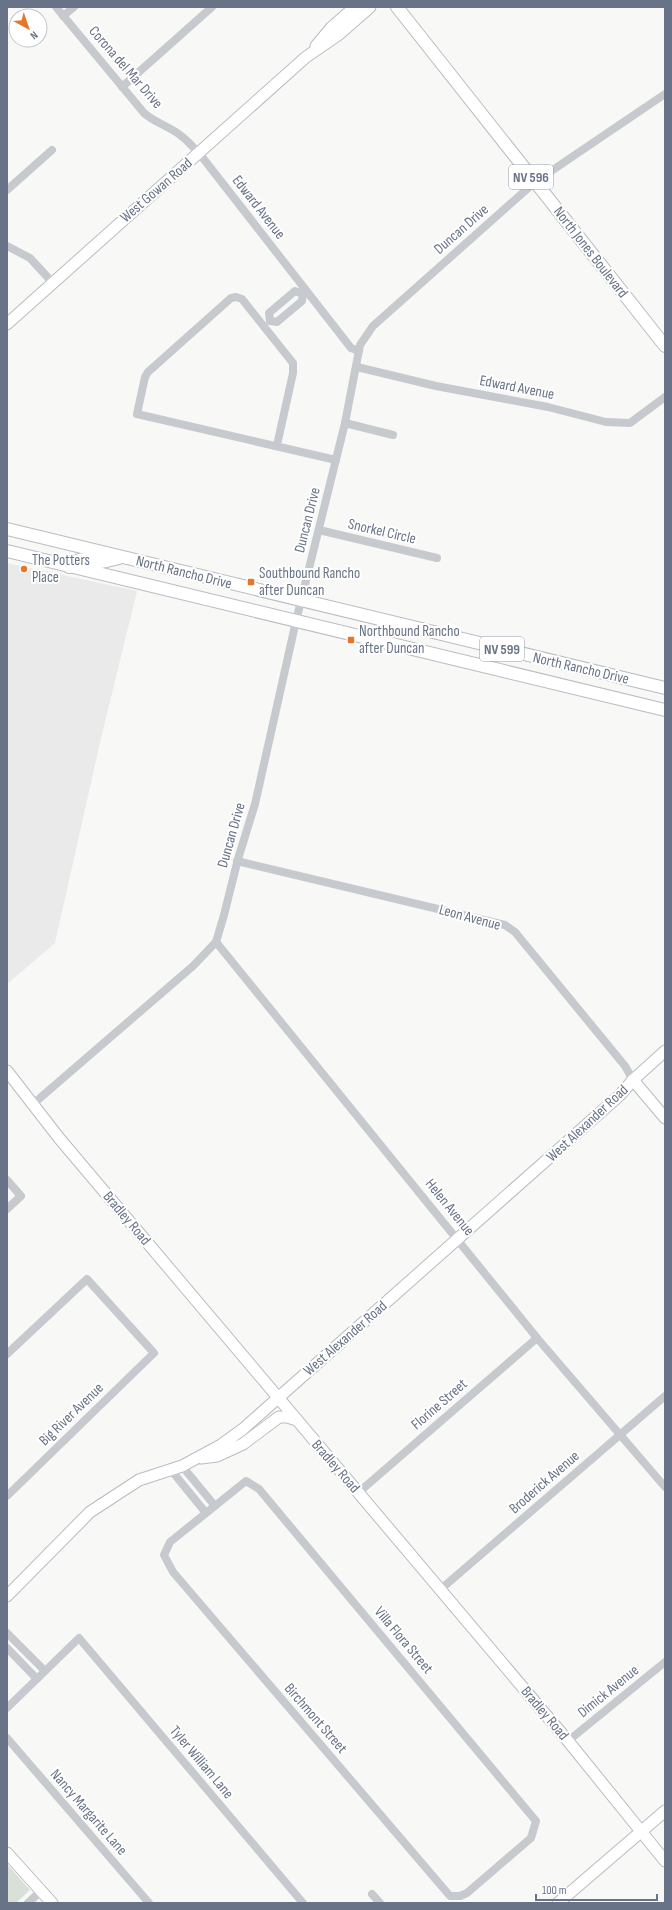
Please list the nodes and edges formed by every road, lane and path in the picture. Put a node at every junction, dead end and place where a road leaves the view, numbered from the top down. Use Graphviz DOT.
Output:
graph roads {
  1 [pos="56,7"];
  2 [pos="74,7"];
  3 [pos="212,7"];
  4 [pos="355,7"];
  5 [pos="370,7"];
  6 [pos="397,7"];
  7 [pos="63,16"];
  8 [pos="306,57"];
  9 [pos="122,87"];
  10 [pos="665,94"];
  11 [pos="52,150"];
  12 [pos="198,153"];
  13 [pos="535,182"];
  14 [pos="7,190"];
  15 [pos="7,246"];
  16 [pos="52,282"];
  17 [pos="305,293"];
  18 [pos="7,324"];
  19 [pos="267,324"];
  20 [pos="665,346"];
  21 [pos="359,350"];
  22 [pos="357,367"];
  23 [pos="665,397"];
  24 [pos="344,423"];
  25 [pos="393,435"];
  26 [pos="277,445"];
  27 [pos="336,460"];
  28 [pos="7,529"];
  29 [pos="319,530"];
  30 [pos="53,540"];
  31 [pos="7,551"];
  32 [pos="123,557"];
  33 [pos="437,558"];
  34 [pos="40,559"];
  35 [pos="69,566"];
  36 [pos="302,601"];
  37 [pos="296,621"];
  38 [pos="665,688"];
  39 [pos="665,710"];
  40 [pos="238,861"];
  41 [pos="216,942"];
  42 [pos="665,1051"];
  43 [pos="7,1071"];
  44 [pos="633,1080"];
  45 [pos="34,1104"];
  46 [pos="665,1118"];
  47 [pos="7,1180"];
  48 [pos="7,1209"];
  49 [pos="458,1239"];
  50 [pos="537,1338"];
  51 [pos="7,1354"];
  52 [pos="665,1396"];
  53 [pos="277,1397"];
  54 [pos="297,1420"];
  55 [pos="620,1435"];
  56 [pos="194,1459"];
  57 [pos="182,1466"];
  58 [pos="171,1470"];
  59 [pos="665,1487"];
  60 [pos="359,1492"];
  61 [pos="7,1496"];
  62 [pos="215,1506"];
  63 [pos="206,1513"];
  64 [pos="441,1589"];
  65 [pos="7,1596"];
  66 [pos="7,1633"];
  67 [pos="7,1648"];
  68 [pos="665,1662"];
  69 [pos="45,1671"];
  70 [pos="37,1679"];
  71 [pos="7,1708"];
  72 [pos="7,1738"];
  73 [pos="568,1741"];
  74 [pos="665,1811"];
  75 [pos="640,1831"];
  76 [pos="7,1853"];
  77 [pos="665,1861"];
  78 [pos="41,1891"];
  79 [pos="372,1894"];
  80 [pos="450,1896"];
  81 [pos="28,1903"];
  82 [pos="52,1903"];
  83 [pos="149,1903"];
  84 [pos="303,1903"];
  85 [pos="380,1903"];
  86 [pos="558,1903"];
  1 -- 7 [label="street, Corona del Mar Drive"];
  2 -- 7 [label="street"];
  3 -- 9 [label="street"];
  4 -- 8 [label="street, West Gowan Road"];
  5 -- 8 [label="street, West Gowan Road"];
  6 -- 13 [label="main road, North Jones Boulevard / NV 596"];
  7 -- 9 [label="street, Corona del Mar Drive"];
  8 -- 12 [label="street, West Gowan Road"];
  9 -- 12 [label="street, Corona del Mar Drive"];
  10 -- 13 [label="street, Duncan Drive"];
  11 -- 14 [label="street"];
  12 -- 16 [label="street, West Gowan Road"];
  12 -- 17 [label="street, Edward Avenue"];
  13 -- 20 [label="main road, North Jones Boulevard / NV 596"];
  13 -- 21 [label="street, Duncan Drive"];
  15 -- 16 [label="street"];
  16 -- 18 [label="street, West Gowan Road"];
  17 -- 19 [label="street"];
  17 -- 19 [label="street"];
  17 -- 21 [label="street, Edward Avenue"];
  19 -- 26 [label="street"];
  19 -- 26 [label="street"];
  21 -- 22 [label="street, Duncan Drive"];
  22 -- 23 [label="street, Edward Avenue"];
  22 -- 24 [label="street, Duncan Drive"];
  24 -- 25 [label="street"];
  24 -- 27 [label="street, Duncan Drive"];
  26 -- 27 [label="street"];
  27 -- 29 [label="street, Duncan Drive"];
  28 -- 30 [label="main road, North Rancho Drive / NV 599"];
  29 -- 33 [label="street, Snorkel Circle"];
  29 -- 36 [label="street, Duncan Drive"];
  30 -- 32 [label="main road, North Rancho Drive / NV 599"];
  30 -- 34 [label="main road"];
  31 -- 34 [label="main road, North Rancho Drive / NV 599"];
  32 -- 35 [label="main road"];
  32 -- 36 [label="main road, North Rancho Drive / NV 599"];
  34 -- 35 [label="main road, North Rancho Drive / NV 599"];
  35 -- 37 [label="main road, North Rancho Drive / NV 599"];
  36 -- 37 [label="street, Duncan Drive"];
  36 -- 38 [label="main road, North Rancho Drive / NV 599"];
  37 -- 39 [label="main road, North Rancho Drive / NV 599"];
  37 -- 40 [label="street, Duncan Drive"];
  40 -- 41 [label="street, Duncan Drive"];
  40 -- 44 [label="street, Leon Avenue"];
  41 -- 45 [label="street, Duncan Drive"];
  41 -- 49 [label="street, Helen Avenue"];
  42 -- 44 [label="street, West Alexander Road"];
  43 -- 45 [label="street, Bradley Road"];
  44 -- 46 [label="street, Leon Avenue"];
  44 -- 49 [label="street, West Alexander Road"];
  45 -- 53 [label="street, Bradley Road"];
  47 -- 48 [label="street"];
  49 -- 50 [label="street, Helen Avenue"];
  49 -- 53 [label="street, West Alexander Road"];
  50 -- 55 [label="street, Helen Avenue"];
  50 -- 60 [label="street, Florine Street"];
  51 -- 61 [label="street, Big River Avenue"];
  52 -- 55 [label="street, Broderick Avenue"];
  53 -- 54 [label="street, Bradley Road"];
  53 -- 56 [label="street, West Alexander Road"];
  54 -- 56 [label="street"];
  54 -- 60 [label="street, Bradley Road"];
  55 -- 59 [label="street, Helen Avenue"];
  55 -- 64 [label="street, Broderick Avenue"];
  56 -- 57 [label="street, West Alexander Road"];
  57 -- 58 [label="street, West Alexander Road"];
  57 -- 62 [label="street"];
  58 -- 63 [label="street"];
  58 -- 65 [label="street, West Alexander Road"];
  60 -- 64 [label="street, Bradley Road"];
  62 -- 63 [label="street"];
  62 -- 80 [label="street, Villa Flora Street"];
  63 -- 80 [label="street, Birchmont Street"];
  64 -- 73 [label="street, Bradley Road"];
  66 -- 69 [label="street"];
  67 -- 70 [label="street"];
  68 -- 73 [label="street, Dimick Avenue"];
  69 -- 70 [label="street"];
  69 -- 84 [label="street, Tyler William Lane"];
  70 -- 71 [label="street"];
  72 -- 83 [label="street, Nancy Margarite Lane"];
  73 -- 75 [label="street, Bradley Road"];
  74 -- 75 [label="street"];
  75 -- 77 [label="street, Bradley Road"];
  75 -- 86 [label="street"];
  76 -- 78 [label="street"];
  78 -- 81 [label="street"];
  78 -- 82 [label="street"];
  79 -- 85 [label="street"];
}
